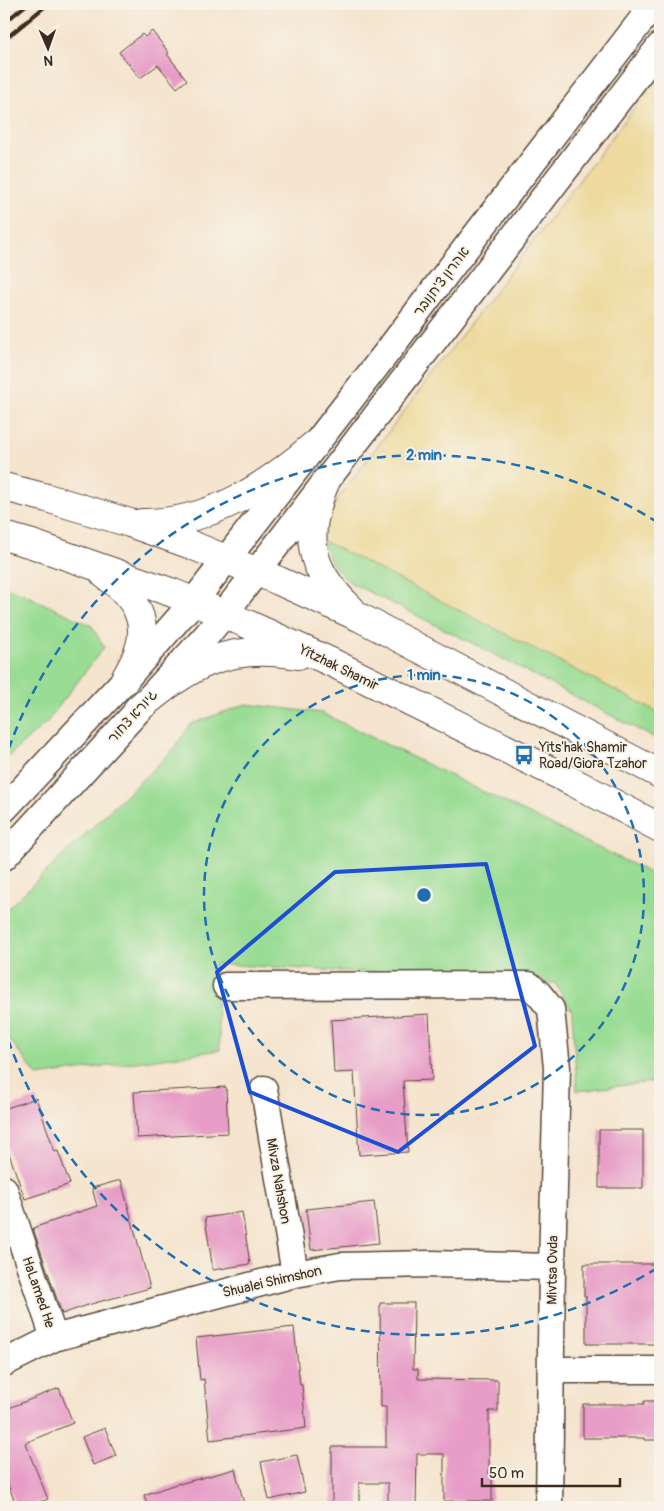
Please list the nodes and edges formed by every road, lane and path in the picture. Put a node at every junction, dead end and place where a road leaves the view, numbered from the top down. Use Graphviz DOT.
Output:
graph roads {
  1 [pos="654,4"];
  2 [pos="660,46"];
  3 [pos="314,445"];
  4 [pos="326,481"];
  5 [pos="4,487"];
  6 [pos="130,523"];
  7 [pos="4,536"];
  8 [pos="227,559"];
  9 [pos="86,563"];
  10 [pos="257,572"];
  11 [pos="194,601"];
  12 [pos="224,614"];
  13 [pos="361,618"];
  14 [pos="333,663"];
  15 [pos="124,681"];
  16 [pos="138,709"];
  17 [pos="660,774"];
  18 [pos="4,809"];
  19 [pos="660,828"];
  20 [pos="4,856"];
  21 [pos="226,986"];
  22 [pos="264,1089"];
  23 [pos="4,1190"];
  24 [pos="552,1267"];
  25 [pos="295,1274"];
  26 [pos="54,1338"];
  27 [pos="4,1363"];
  28 [pos="551,1370"];
  29 [pos="660,1370"];
  30 [pos="549,1507"];
  1 -- 3 [label="street, אהרון צ'חנובר"];
  2 -- 4 [label="street"];
  3 -- 6 [label="main road"];
  3 -- 8 [label="street, אהרון צ'חנובר"];
  4 -- 10 [label="street"];
  4 -- 13 [label="main road"];
  5 -- 6 [label="main road"];
  6 -- 8 [label="main road"];
  7 -- 9 [label="main road, Yitzhak Shamir"];
  8 -- 10 [label="main road"];
  8 -- 11 [label="street"];
  9 -- 11 [label="main road, Yitzhak Shamir"];
  9 -- 15 [label="main road"];
  10 -- 12 [label="street, גיורא צחור"];
  10 -- 13 [label="main road"];
  11 -- 12 [label="main road, Yitzhak Shamir"];
  11 -- 15 [label="street"];
  12 -- 14 [label="main road, Yitzhak Shamir"];
  12 -- 16 [label="street, גיורא צחור"];
  13 -- 17 [label="main road"];
  14 -- 16 [label="main road"];
  14 -- 19 [label="main road, Yitzhak Shamir"];
  15 -- 18 [label="street"];
  16 -- 20 [label="street, גיורא צחור"];
  21 -- 24 [label="street, Mivtsa Ovda"];
  22 -- 25 [label="street, Mivza Nahshon"];
  23 -- 26 [label="street, HaLamed He"];
  24 -- 25 [label="street, Shualei Shimshon"];
  24 -- 28 [label="street, Mivtsa Ovda"];
  25 -- 26 [label="street, Shualei Shimshon"];
  26 -- 27 [label="street, Shualei Shimshon"];
  28 -- 29 [label="street"];
  28 -- 30 [label="street, Mivtsa Ovda"];
}
